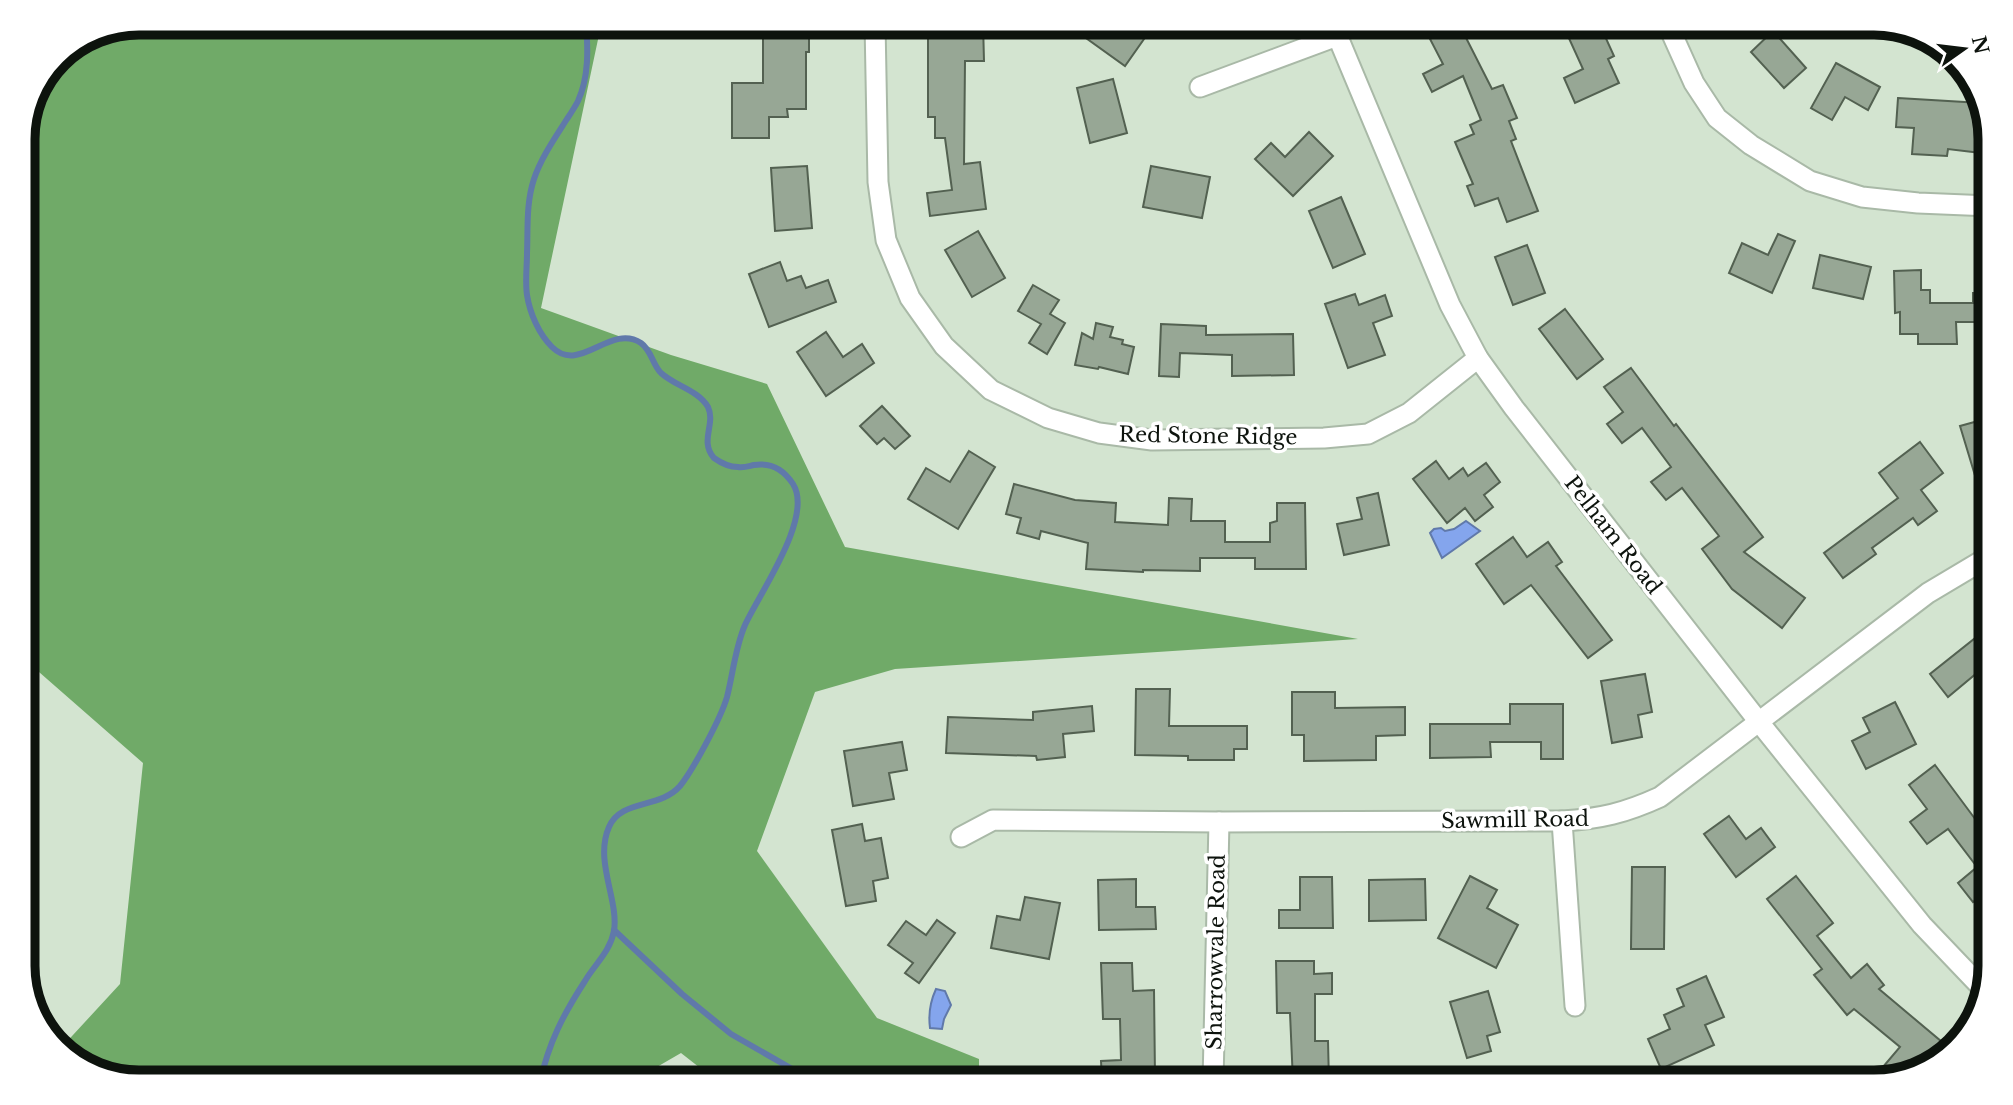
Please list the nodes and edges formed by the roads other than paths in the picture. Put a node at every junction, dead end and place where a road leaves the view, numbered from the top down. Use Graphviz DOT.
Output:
graph roads {
  1 [pos="875,35"];
  2 [pos="1320,35"];
  3 [pos="1337,35"];
  4 [pos="1672,35"];
  5 [pos="1200,87"];
  6 [pos="1978,206"];
  7 [pos="1478,358"];
  8 [pos="1978,563"];
  9 [pos="1759,722"];
  10 [pos="1562,821"];
  11 [pos="1219,822"];
  12 [pos="961,837"];
  13 [pos="1977,982"];
  14 [pos="1575,1006"];
  15 [pos="1213,1070"];
  1 -- 7 [label="street, Red Stone Ridge"];
  2 -- 5 [label="street"];
  3 -- 7 [label="street, Pelham Road"];
  4 -- 6 [label="street"];
  7 -- 9 [label="street, Pelham Road"];
  8 -- 9 [label="street, Sawmill Road"];
  9 -- 10 [label="street, Sawmill Road"];
  9 -- 13 [label="street, Pelham Road"];
  10 -- 11 [label="street, Sawmill Road"];
  10 -- 14 [label="street"];
  11 -- 12 [label="street, Sawmill Road"];
  11 -- 15 [label="street, Sharrowvale Road"];
}
